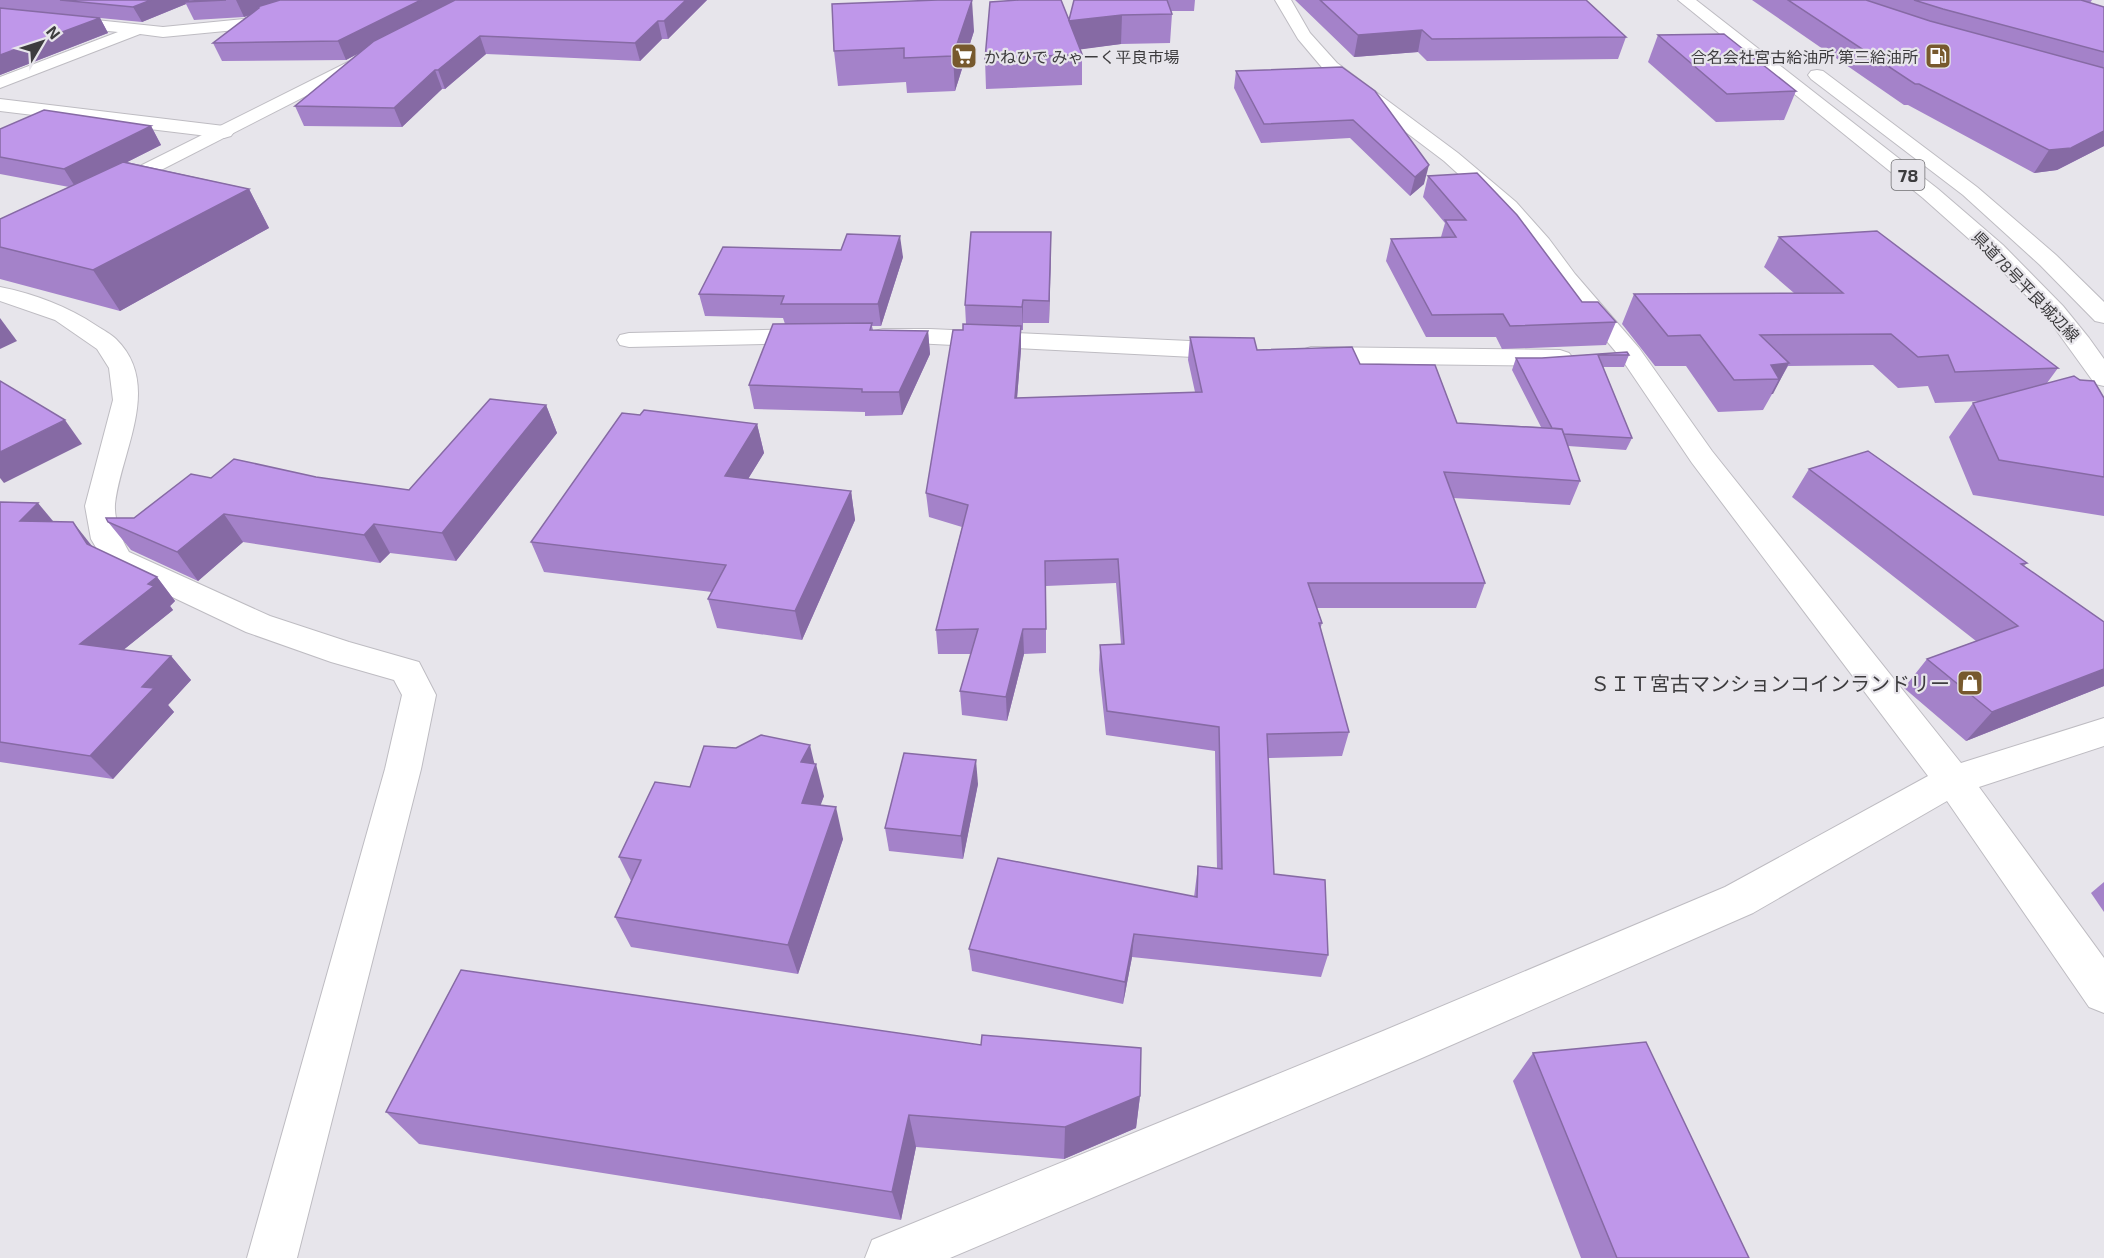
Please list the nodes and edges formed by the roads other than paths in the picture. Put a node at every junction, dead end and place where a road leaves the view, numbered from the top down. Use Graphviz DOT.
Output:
graph roads {
  1 [pos="319,0"];
  2 [pos="1283,0"];
  3 [pos="1686,0"];
  4 [pos="0,15"];
  5 [pos="140,30"];
  6 [pos="393,44"];
  7 [pos="1801,64"];
  8 [pos="0,83"];
  9 [pos="0,105"];
  10 [pos="224,132"];
  11 [pos="97,195"];
  12 [pos="0,294"];
  13 [pos="2104,316"];
  14 [pos="629,340"];
  15 [pos="1630,353"];
  16 [pos="2104,378"];
  17 [pos="2104,732"];
  18 [pos="1953,780"];
  19 [pos="2104,993"];
  20 [pos="272,1258"];
  21 [pos="890,1258"];
  1 -- 5 [label="street"];
  2 -- 15 [label="street"];
  3 -- 16 [label="street, 県道78号平良城辺線 / 78"];
  4 -- 5 [label="street"];
  5 -- 8 [label="street"];
  6 -- 10 [label="street"];
  7 -- 13 [label="street, 県道78号平良城辺線 / 78"];
  9 -- 10 [label="street"];
  10 -- 11 [label="street"];
  12 -- 20 [label="street"];
  14 -- 15 [label="street"];
  15 -- 18 [label="street"];
  17 -- 18 [label="street"];
  18 -- 19 [label="street"];
  18 -- 21 [label="street"];
}
